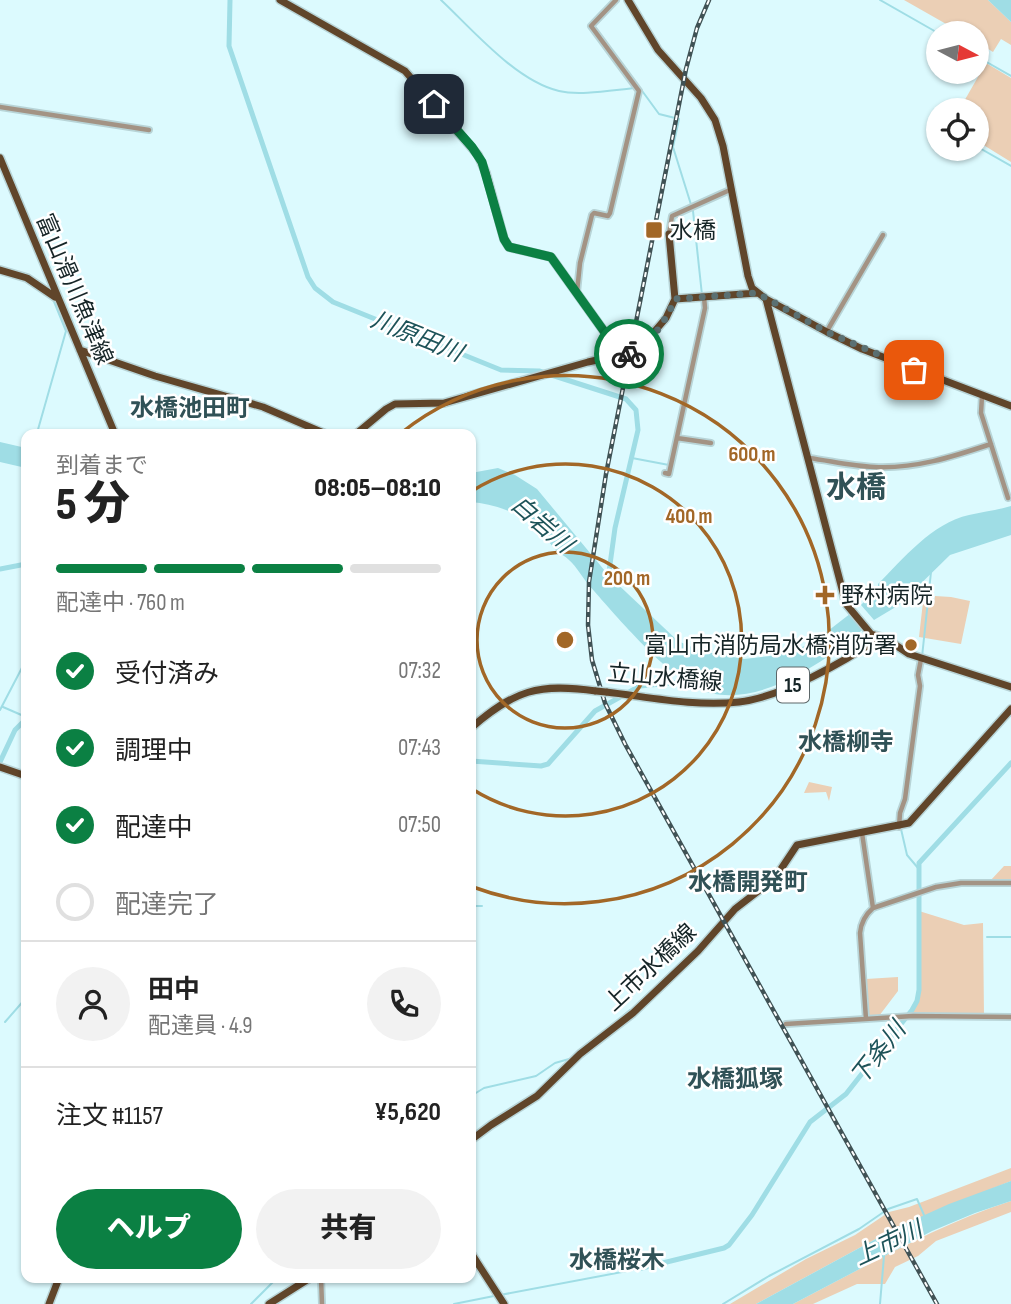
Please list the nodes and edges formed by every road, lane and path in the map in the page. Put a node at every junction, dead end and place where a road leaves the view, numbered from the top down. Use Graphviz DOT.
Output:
graph roads {
  1 [pos="279,0"];
  2 [pos="616,0"];
  3 [pos="628,0"];
  4 [pos="0,107"];
  5 [pos="149,130"];
  6 [pos="0,158"];
  7 [pos="732,189"];
  8 [pos="669,234"];
  9 [pos="883,235"];
  10 [pos="0,270"];
  11 [pos="577,293"];
  12 [pos="757,293"];
  13 [pos="704,296"];
  14 [pos="58,299"];
  15 [pos="675,299"];
  16 [pos="766,299"];
  17 [pos="827,332"];
  18 [pos="80,350"];
  19 [pos="621,355"];
  20 [pos="982,396"];
  21 [pos="1011,406"];
  22 [pos="113,429"];
  23 [pos="306,429"];
  24 [pos="362,429"];
  25 [pos="677,438"];
  26 [pos="710,443"];
  27 [pos="991,444"];
  28 [pos="809,458"];
  29 [pos="665,473"];
  30 [pos="1008,498"];
  31 [pos="875,636"];
  32 [pos="921,659"];
  33 [pos="1011,687"];
  34 [pos="1011,709"];
  35 [pos="476,724"];
  36 [pos="0,768"];
  37 [pos="21,774"];
  38 [pos="899,827"];
  39 [pos="862,833"];
  40 [pos="1011,883"];
  41 [pos="873,908"];
  42 [pos="1011,1017"];
  43 [pos="866,1019"];
  44 [pos="786,1024"];
  45 [pos="476,1136"];
  46 [pos="476,1260"];
  47 [pos="57,1283"];
  48 [pos="302,1283"];
  49 [pos="321,1283"];
  50 [pos="501,1298"];
  51 [pos="49,1304"];
  52 [pos="269,1304"];
  53 [pos="322,1304"];
  1 -- 11 [label="main road"];
  2 -- 11 [label="street"];
  3 -- 7 [label="main road"];
  4 -- 5 [label="street"];
  6 -- 14 [label="main road, 富山滑川魚津線"];
  7 -- 8 [label="street"];
  7 -- 12 [label="main road"];
  8 -- 15 [label="main road"];
  9 -- 17 [label="street"];
  10 -- 14 [label="main road"];
  11 -- 19 [label="main road"];
  12 -- 13 [label="main road"];
  12 -- 16 [label="main road"];
  13 -- 15 [label="main road"];
  13 -- 25 [label="street"];
  14 -- 18 [label="main road, 富山滑川魚津線"];
  15 -- 19 [label="main road"];
  16 -- 17 [label="main road"];
  16 -- 28 [label="main road"];
  17 -- 20 [label="main road"];
  18 -- 22 [label="main road, 富山滑川魚津線"];
  18 -- 23 [label="main road"];
  19 -- 24 [label="main road"];
  20 -- 21 [label="main road"];
  20 -- 27 [label="street"];
  25 -- 26 [label="street"];
  25 -- 29 [label="street"];
  27 -- 28 [label="street"];
  27 -- 30 [label="street"];
  28 -- 31 [label="main road"];
  31 -- 32 [label="main road"];
  31 -- 35 [label="main road, 立山水橋線 / 15, bridge"];
  32 -- 33 [label="main road"];
  32 -- 38 [label="street"];
  34 -- 38 [label="main road"];
  36 -- 37 [label="main road"];
  38 -- 39 [label="main road, 上市水橋線"];
  39 -- 41 [label="street"];
  39 -- 45 [label="main road, 上市水橋線"];
  40 -- 41 [label="street"];
  41 -- 43 [label="street"];
  42 -- 43 [label="street"];
  43 -- 44 [label="street"];
  46 -- 50 [label="main road"];
  47 -- 51 [label="main road"];
  48 -- 52 [label="main road"];
  49 -- 53 [label="street"];
}
